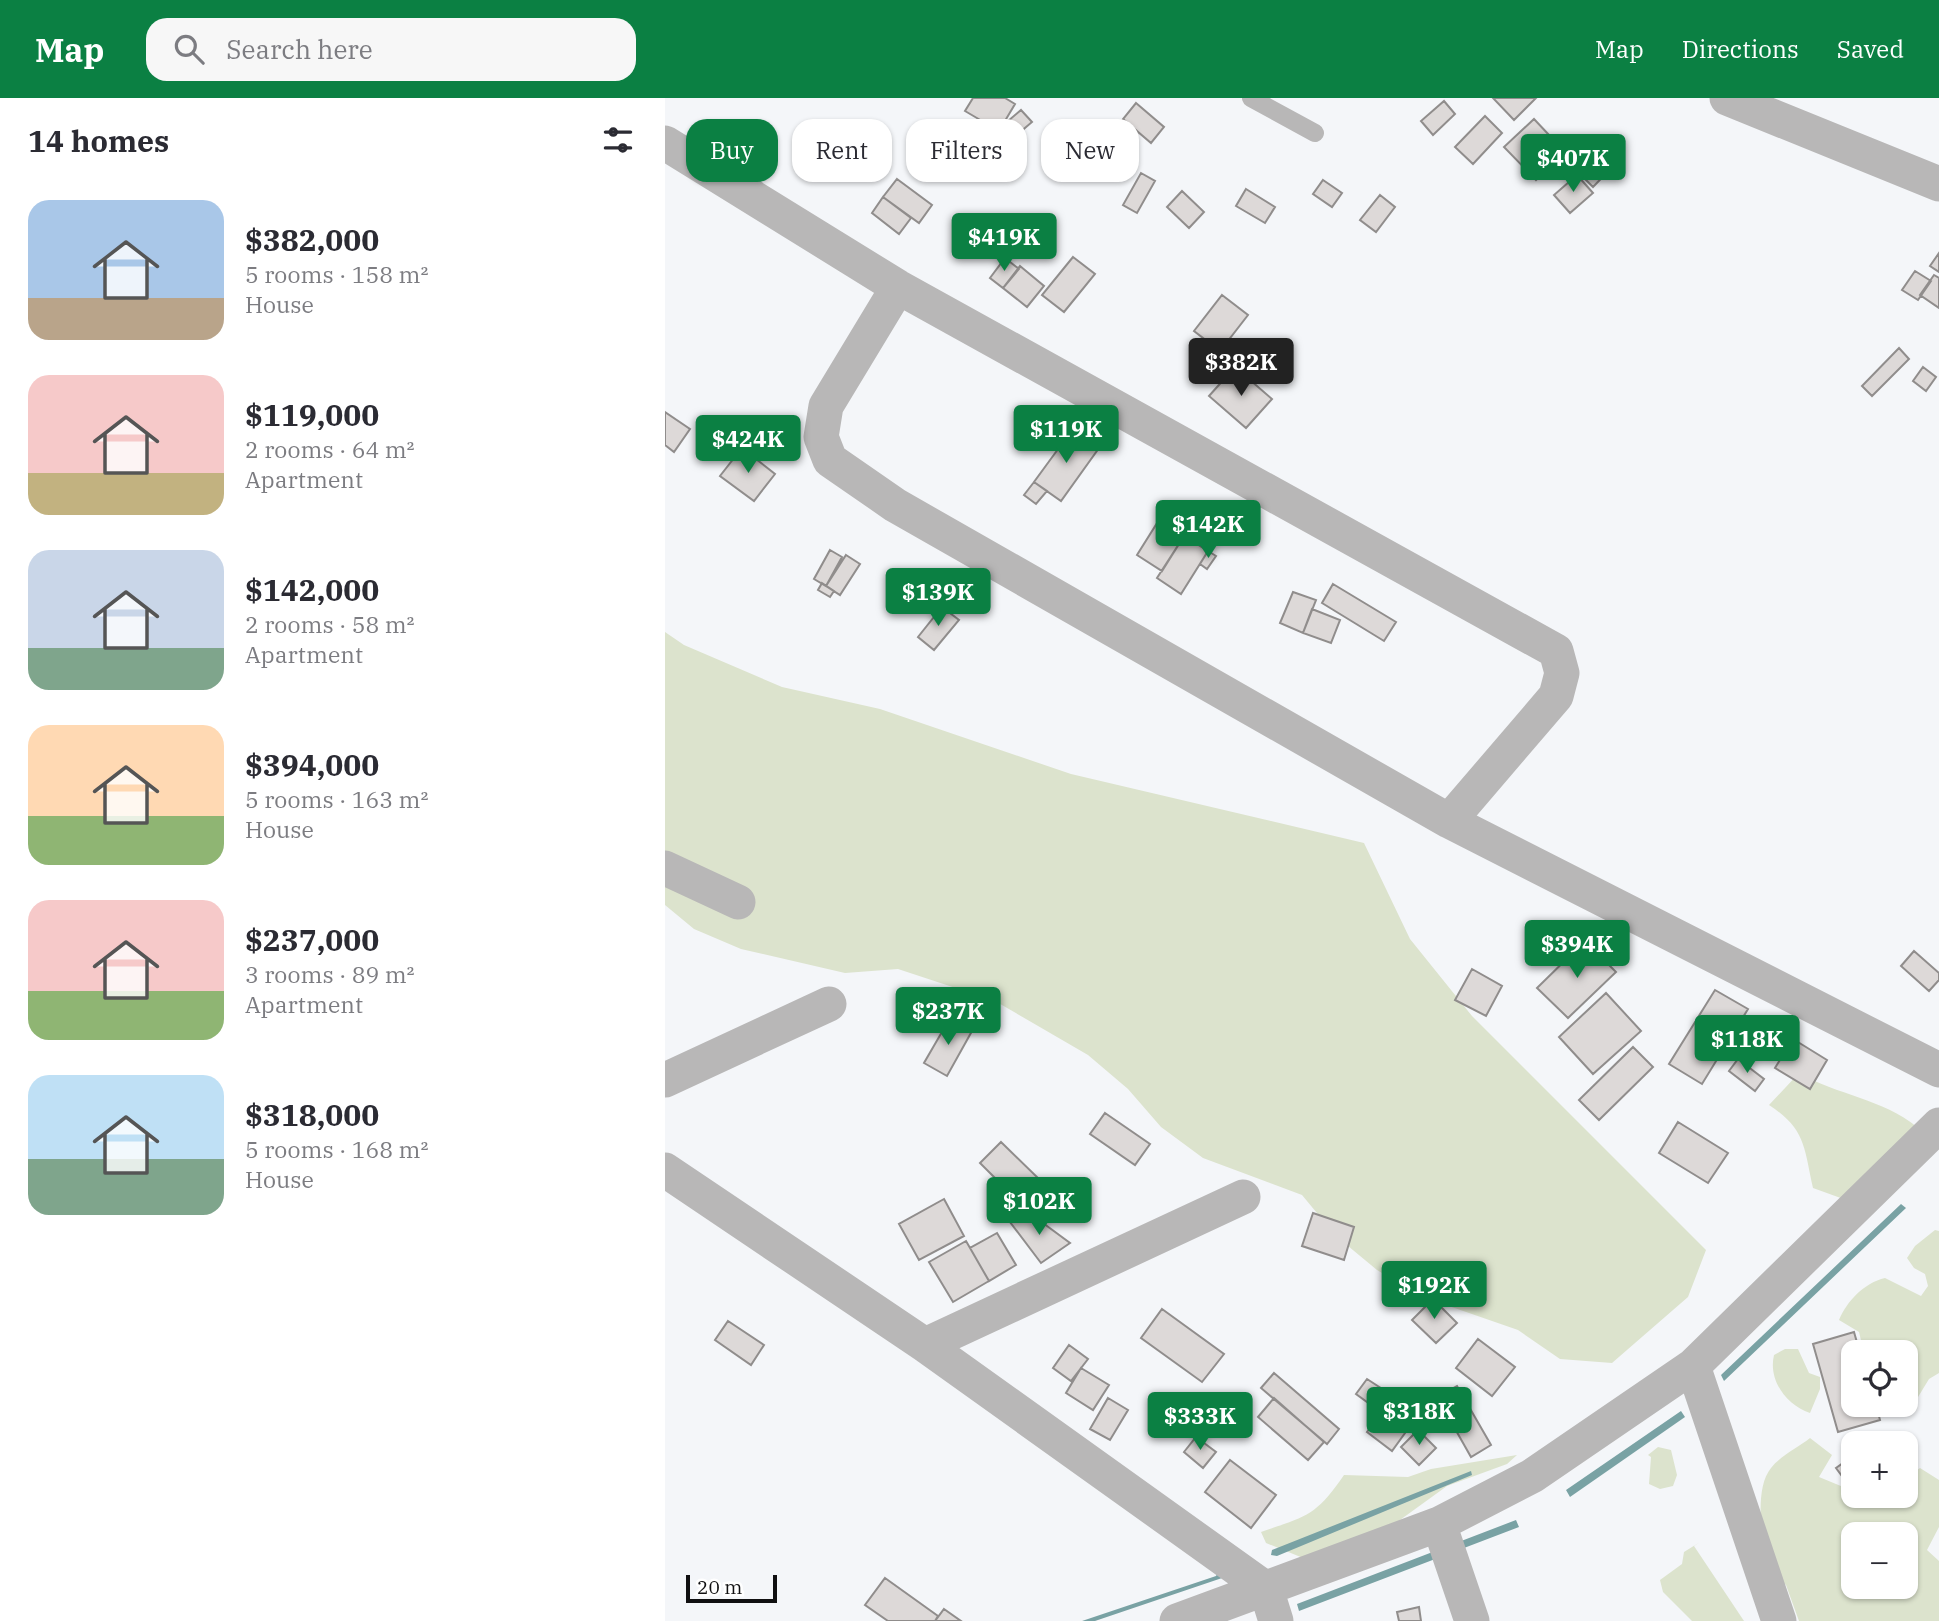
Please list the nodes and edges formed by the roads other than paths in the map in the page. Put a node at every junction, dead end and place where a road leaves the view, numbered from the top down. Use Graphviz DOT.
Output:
graph roads {
  1 [pos="1251,98"];
  2 [pos="1727,98"];
  3 [pos="1315,133"];
  4 [pos="665,143"];
  5 [pos="1939,184"];
  6 [pos="898,287"];
  7 [pos="1449,821"];
  8 [pos="665,868"];
  9 [pos="739,902"];
  10 [pos="829,1004"];
  11 [pos="1939,1070"];
  12 [pos="665,1080"];
  13 [pos="1939,1125"];
  14 [pos="665,1170"];
  15 [pos="1243,1196"];
  16 [pos="925,1345"];
  17 [pos="1693,1366"];
  18 [pos="1439,1524"];
  19 [pos="1271,1605"];
  20 [pos="1177,1621"];
  21 [pos="1472,1621"];
  22 [pos="1779,1621"];
  1 -- 3 [label="lane"];
  2 -- 5 [label="street"];
  4 -- 6 [label="street"];
  6 -- 7 [label="street"];
  6 -- 7 [label="street"];
  7 -- 11 [label="street"];
  8 -- 9 [label="street"];
  10 -- 12 [label="street"];
  13 -- 17 [label="street"];
  14 -- 16 [label="street"];
  15 -- 16 [label="street"];
  16 -- 19 [label="street"];
  17 -- 18 [label="street"];
  17 -- 22 [label="street"];
  18 -- 19 [label="street"];
  18 -- 21 [label="street"];
  19 -- 20 [label="street"];
}
